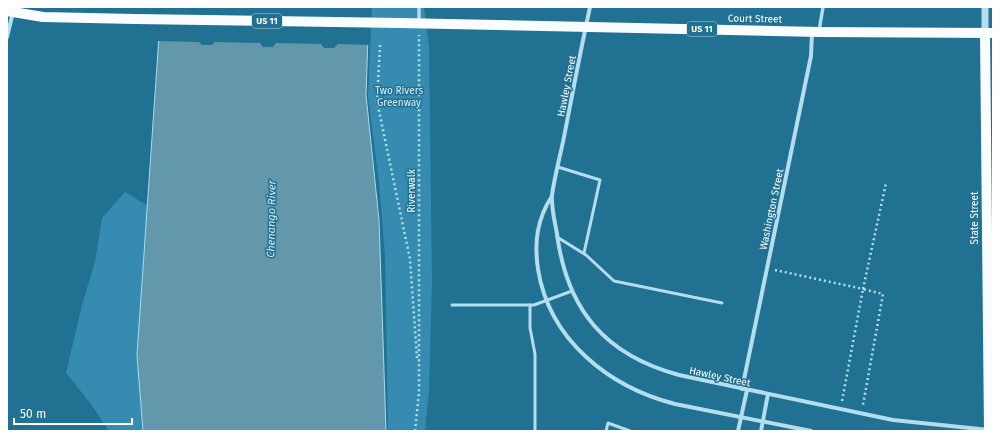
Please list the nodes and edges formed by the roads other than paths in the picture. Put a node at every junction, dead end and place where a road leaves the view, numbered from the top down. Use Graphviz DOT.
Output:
graph roads {
  1 [pos="419,7"];
  2 [pos="590,7"];
  3 [pos="824,7"];
  4 [pos="985,7"];
  5 [pos="11,10"];
  6 [pos="419,23"];
  7 [pos="586,27"];
  8 [pos="815,32"];
  9 [pos="989,33"];
  10 [pos="7,38"];
  11 [pos="558,167"];
  12 [pos="990,192"];
  13 [pos="552,196"];
  14 [pos="557,237"];
  15 [pos="584,253"];
  16 [pos="572,291"];
  17 [pos="546,301"];
  18 [pos="722,303"];
  19 [pos="452,305"];
  20 [pos="530,305"];
  21 [pos="744,389"];
  22 [pos="768,394"];
  23 [pos="741,417"];
  24 [pos="763,422"];
  25 [pos="989,430"];
  26 [pos="535,431"];
  27 [pos="606,431"];
  28 [pos="630,431"];
  29 [pos="738,431"];
  30 [pos="761,431"];
  31 [pos="811,431"];
  1 -- 6 [label="street"];
  2 -- 7 [label="street, Hawley Street"];
  3 -- 8 [label="street"];
  4 -- 9 [label="street, State Street"];
  5 -- 6 [label="main road, Court Street / US 11, bridge"];
  5 -- 10 [label="street"];
  6 -- 7 [label="main road, Court Street / US 11"];
  7 -- 8 [label="main road, Court Street / US 11"];
  7 -- 11 [label="street, Hawley Street"];
  8 -- 9 [label="main road, Court Street / US 11"];
  8 -- 21 [label="street, Washington Street"];
  9 -- 12 [label="main road, State Street"];
  11 -- 13 [label="street, Hawley Street"];
  11 -- 15 [label="lane"];
  12 -- 25 [label="main road, State Street"];
  13 -- 14 [label="street, Hawley Street"];
  13 -- 17 [label="street, Hawley Street"];
  14 -- 15 [label="lane"];
  14 -- 16 [label="street, Hawley Street"];
  15 -- 18 [label="lane"];
  16 -- 17 [label="lane"];
  16 -- 21 [label="street, Hawley Street"];
  17 -- 20 [label="lane"];
  17 -- 23 [label="street, Hawley Street"];
  19 -- 20 [label="lane"];
  20 -- 26 [label="lane"];
  21 -- 22 [label="street, Hawley Street"];
  21 -- 23 [label="street, Washington Street"];
  22 -- 24 [label="street"];
  22 -- 25 [label="street, Hawley Street"];
  23 -- 24 [label="street, Hawley Street"];
  23 -- 29 [label="street, Washington Street"];
  24 -- 30 [label="street"];
  24 -- 31 [label="street, Hawley Street"];
  27 -- 28 [label="lane"];
}
